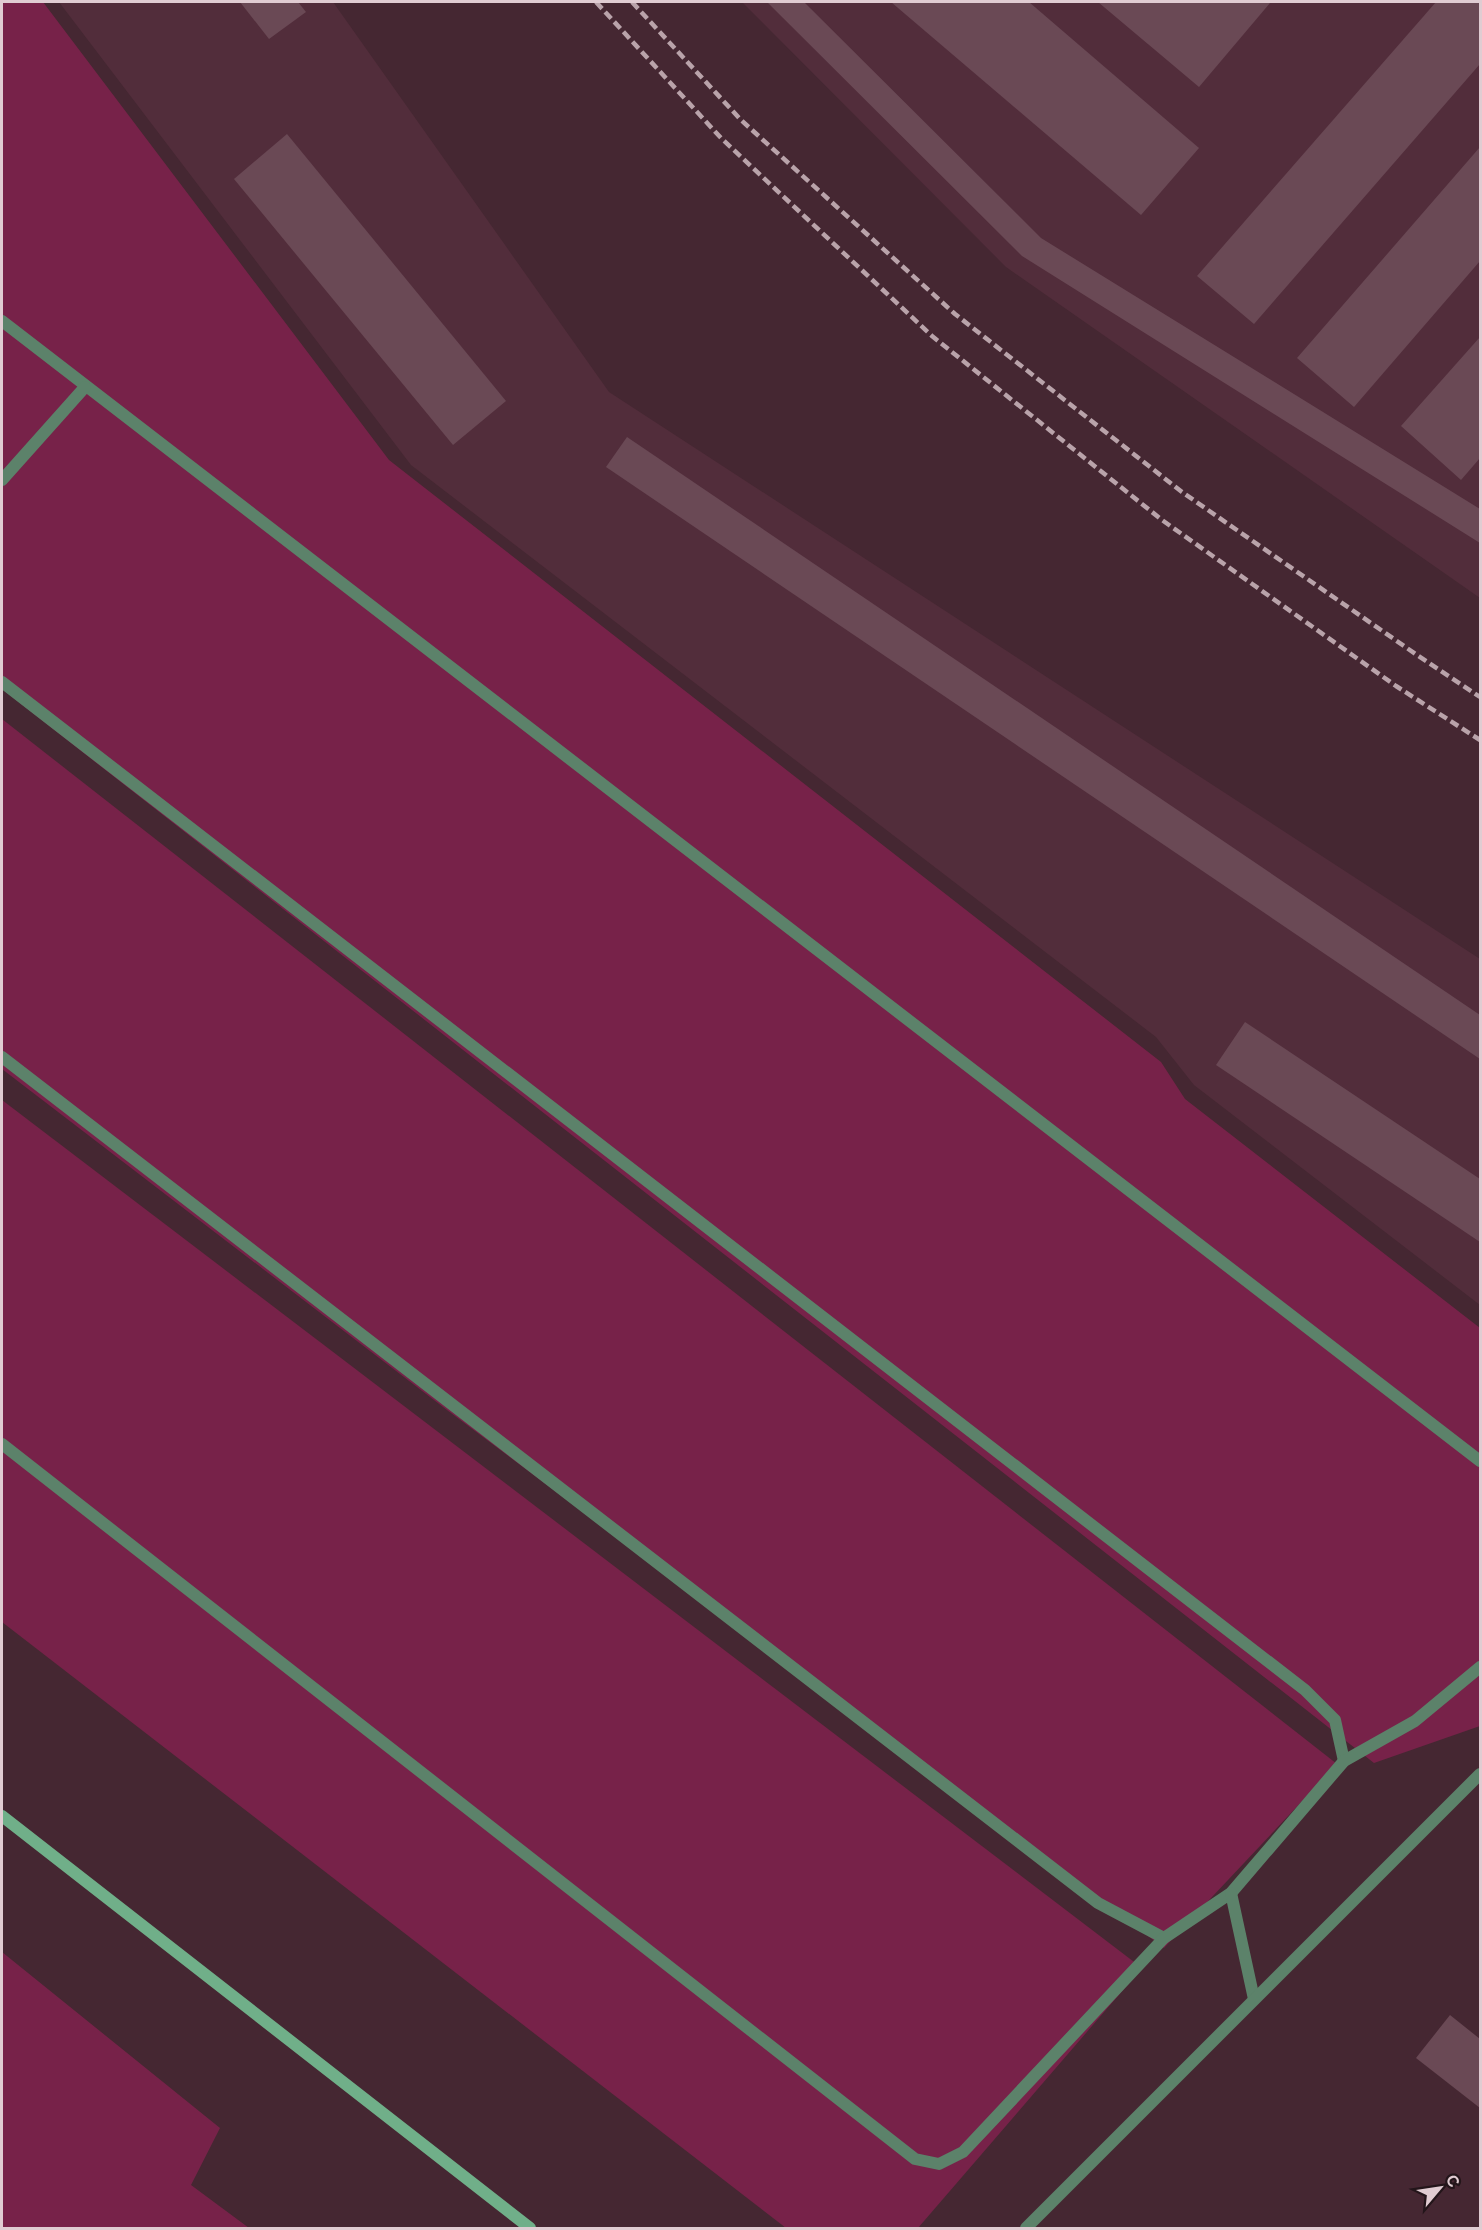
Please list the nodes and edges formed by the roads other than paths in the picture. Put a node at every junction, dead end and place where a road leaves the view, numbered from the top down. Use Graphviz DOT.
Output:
graph roads {
  1 [pos="2,321"];
  2 [pos="86,387"];
  3 [pos="2,480"];
  4 [pos="2,682"];
  5 [pos="2,1057"];
  6 [pos="2,1444"];
  7 [pos="1480,1461"];
  8 [pos="1480,1667"];
  9 [pos="1344,1761"];
  10 [pos="1480,1774"];
  11 [pos="2,1816"];
  12 [pos="1231,1893"];
  13 [pos="1164,1938"];
  14 [pos="1254,1999"];
  15 [pos="530,2229"];
  16 [pos="1026,2229"];
  1 -- 2 [label="lane"];
  2 -- 3 [label="lane"];
  2 -- 7 [label="lane"];
  4 -- 9 [label="lane"];
  5 -- 13 [label="lane"];
  6 -- 13 [label="lane"];
  8 -- 9 [label="lane"];
  9 -- 12 [label="lane"];
  10 -- 14 [label="lane"];
  11 -- 15 [label="main road"];
  12 -- 13 [label="lane"];
  12 -- 14 [label="lane"];
  14 -- 16 [label="lane"];
}
